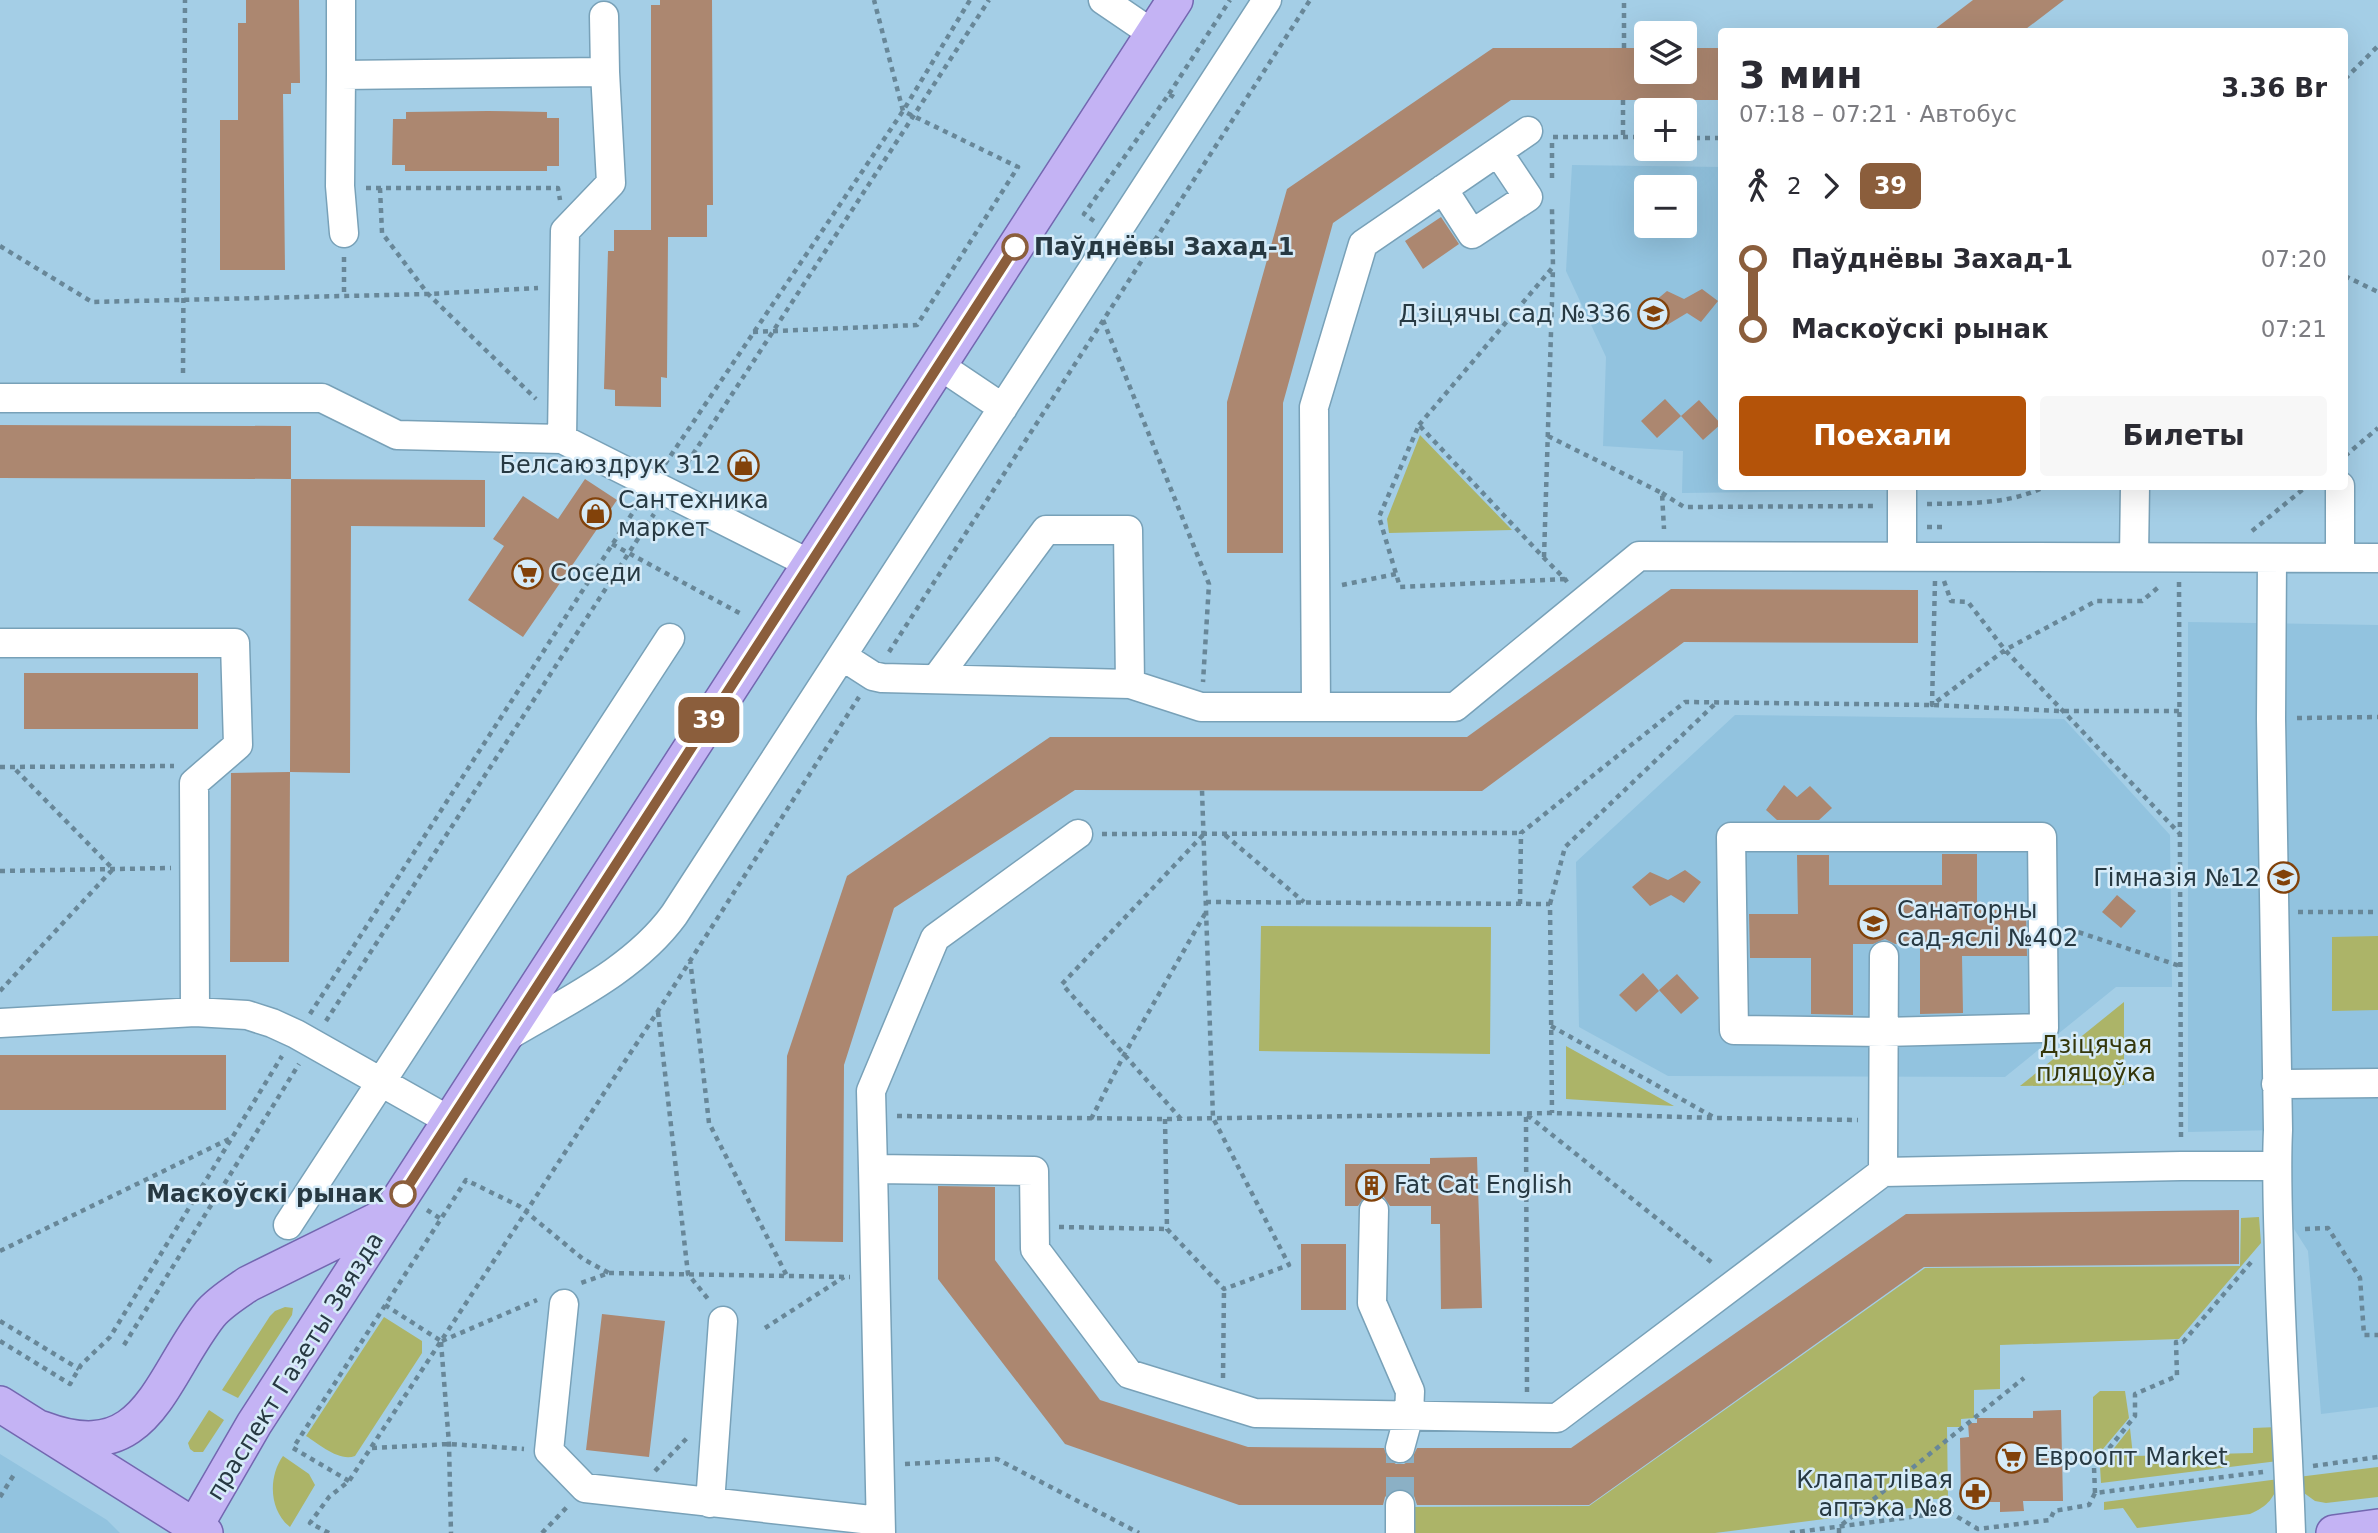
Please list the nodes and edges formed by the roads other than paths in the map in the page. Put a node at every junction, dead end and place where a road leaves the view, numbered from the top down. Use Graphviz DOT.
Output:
graph roads {
  1 [pos="341,0"];
  2 [pos="1102,0"];
  3 [pos="1175,0"];
  4 [pos="1267,0"];
  5 [pos="604,16"];
  6 [pos="1153,34"];
  7 [pos="606,72"];
  8 [pos="341,75"];
  9 [pos="1443,190"];
  10 [pos="344,233"];
  11 [pos="939,365"];
  12 [pos="0,398"];
  13 [pos="1003,408"];
  14 [pos="562,431"];
  15 [pos="2135,490"];
  16 [pos="2340,490"];
  17 [pos="1902,496"];
  18 [pos="1902,556"];
  19 [pos="2133,557"];
  20 [pos="2272,558"];
  21 [pos="2340,558"];
  22 [pos="2378,558"];
  23 [pos="810,564"];
  24 [pos="670,638"];
  25 [pos="0,643"];
  26 [pos="837,664"];
  27 [pos="936,679"];
  28 [pos="1130,684"];
  29 [pos="1316,707"];
  30 [pos="1078,834"];
  31 [pos="1884,956"];
  32 [pos="195,1012"];
  33 [pos="0,1023"];
  34 [pos="1884,1032"];
  35 [pos="503,1039"];
  36 [pos="2378,1083"];
  37 [pos="380,1084"];
  38 [pos="2276,1084"];
  39 [pos="450,1121"];
  40 [pos="2276,1166"];
  41 [pos="873,1169"];
  42 [pos="1883,1172"];
  43 [pos="1374,1210"];
  44 [pos="390,1214"];
  45 [pos="288,1225"];
  46 [pos="561,1295"];
  47 [pos="718,1313"];
  48 [pos="0,1404"];
  49 [pos="1409,1415"];
  50 [pos="42,1429"];
  51 [pos="1400,1448"];
  52 [pos="710,1503"];
  53 [pos="1400,1505"];
  54 [pos="880,1527"];
  55 [pos="2378,1527"];
  56 [pos="197,1531"];
  57 [pos="1400,1533"];
  58 [pos="2291,1533"];
  59 [pos="2334,1533"];
  1 -- 8 [label="lane"];
  2 -- 6 [label="lane"];
  3 -- 6 [label="main road, праспект Газеты Звязда"];
  4 -- 13 [label="lane"];
  5 -- 7 [label="lane"];
  6 -- 11 [label="main road, праспект Газеты Звязда"];
  7 -- 8 [label="lane"];
  7 -- 14 [label="lane"];
  8 -- 10 [label="lane"];
  9 -- 9 [label="lane"];
  9 -- 29 [label="lane"];
  11 -- 13 [label="lane"];
  11 -- 23 [label="main road, праспект Газеты Звязда"];
  12 -- 14 [label="lane"];
  13 -- 26 [label="lane"];
  14 -- 23 [label="lane"];
  15 -- 19 [label="lane"];
  16 -- 21 [label="lane"];
  17 -- 18 [label="lane"];
  18 -- 19 [label="lane"];
  18 -- 29 [label="lane"];
  19 -- 20 [label="lane"];
  20 -- 21 [label="lane"];
  20 -- 38 [label="lane"];
  21 -- 22 [label="lane"];
  23 -- 35 [label="main road, праспект Газеты Звязда"];
  24 -- 37 [label="lane"];
  25 -- 32 [label="lane"];
  26 -- 27 [label="lane"];
  26 -- 35 [label="lane"];
  27 -- 28 [label="lane"];
  27 -- 28 [label="lane"];
  28 -- 29 [label="lane"];
  30 -- 41 [label="lane"];
  31 -- 34 [label="lane"];
  32 -- 33 [label="lane"];
  32 -- 37 [label="lane"];
  34 -- 34 [label="lane"];
  34 -- 42 [label="lane"];
  35 -- 39 [label="main road, праспект Газеты Звязда"];
  36 -- 38 [label="lane"];
  37 -- 39 [label="lane"];
  37 -- 45 [label="lane"];
  38 -- 40 [label="lane"];
  39 -- 44 [label="main road, праспект Газеты Звязда"];
  40 -- 42 [label="lane"];
  40 -- 58 [label="lane"];
  41 -- 49 [label="lane"];
  41 -- 54 [label="lane"];
  42 -- 49 [label="lane"];
  43 -- 49 [label="lane"];
  44 -- 50 [label="main road"];
  44 -- 56 [label="main road, праспект Газеты Звязда"];
  46 -- 52 [label="lane"];
  47 -- 52 [label="lane"];
  48 -- 50 [label="main road"];
  49 -- 51 [label="lane"];
  50 -- 56 [label="main road"];
  52 -- 54 [label="lane"];
  53 -- 57 [label="lane"];
  55 -- 59 [label="main road"];
}
